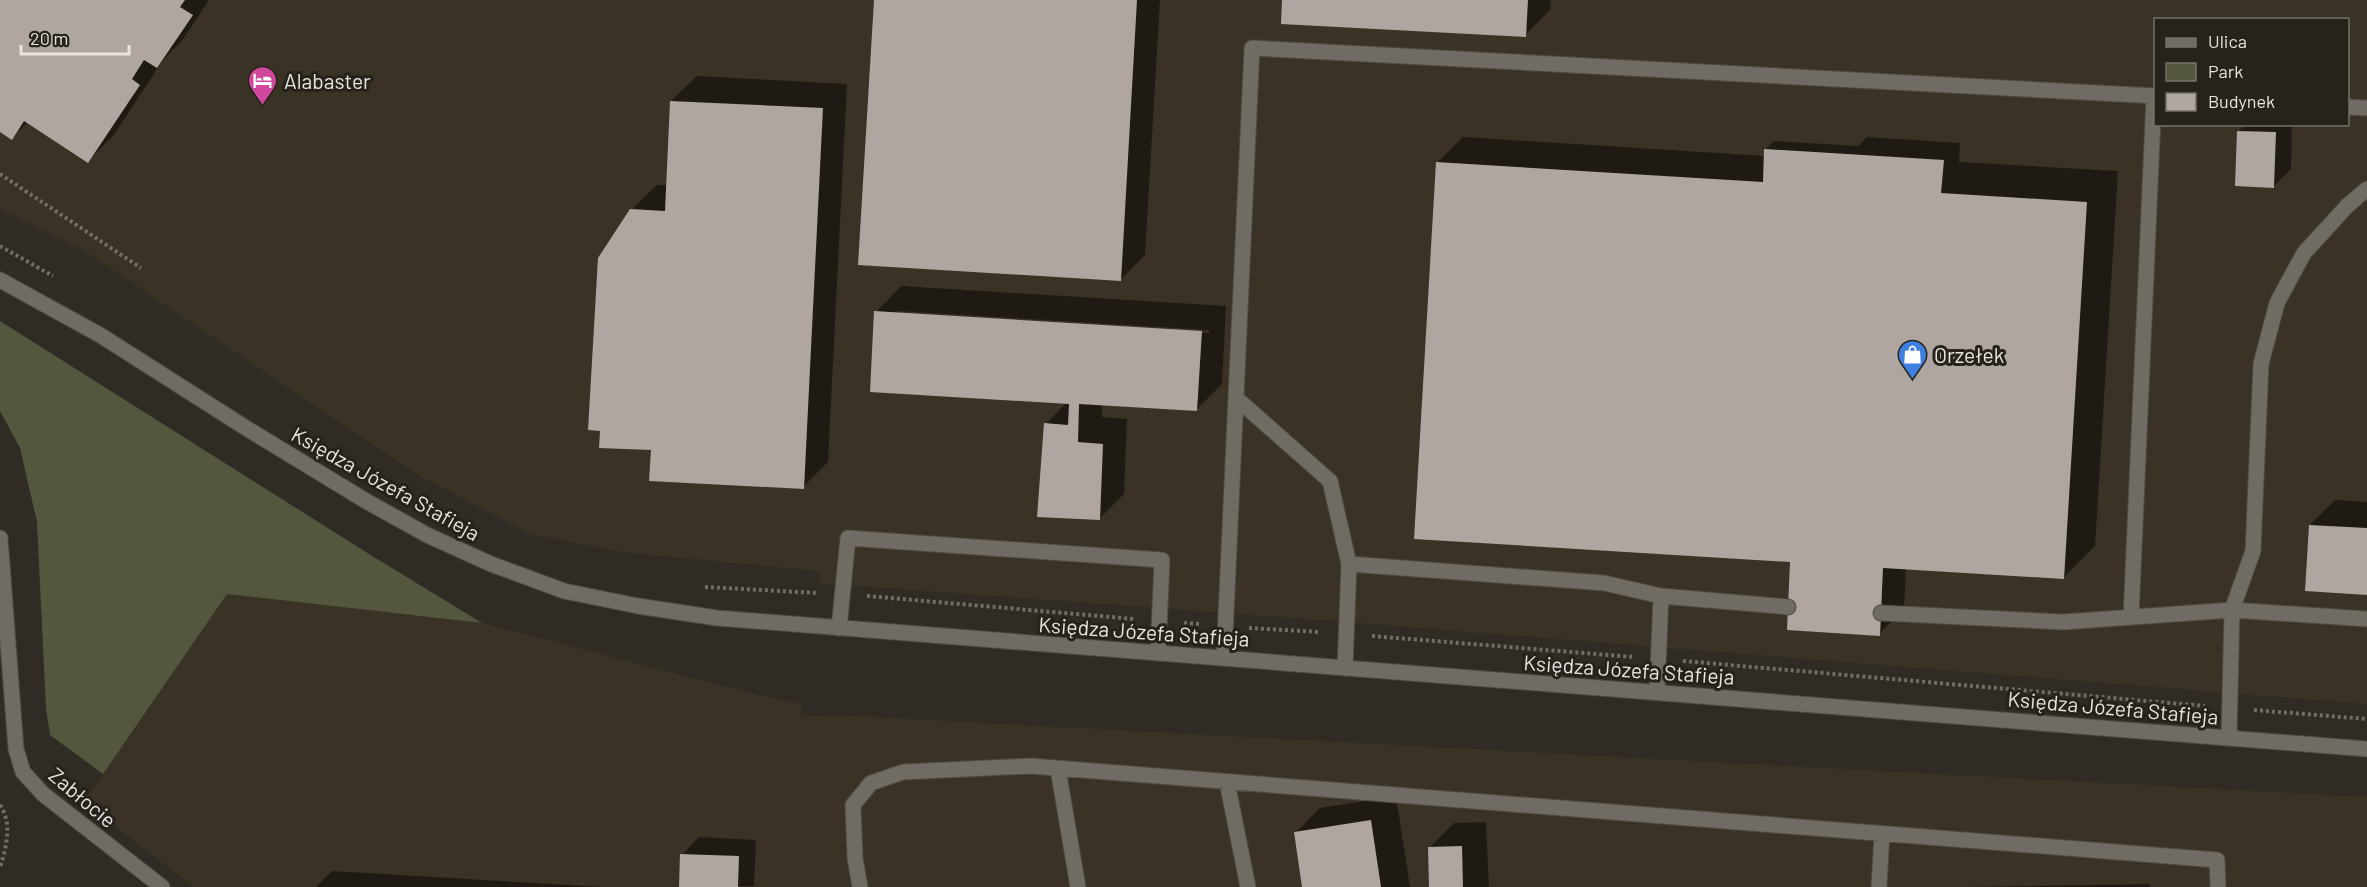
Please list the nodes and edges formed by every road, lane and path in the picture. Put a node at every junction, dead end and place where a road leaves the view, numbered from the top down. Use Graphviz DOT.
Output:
graph roads {
  1 [pos="2154,96"];
  2 [pos="2349,106"];
  3 [pos="2367,108"];
  4 [pos="2154,118"];
  5 [pos="0,174"];
  6 [pos="2367,189"];
  7 [pos="141,268"];
  8 [pos="0,280"];
  9 [pos="1236,398"];
  10 [pos="0,538"];
  11 [pos="1349,564"];
  12 [pos="1661,596"];
  13 [pos="1788,607"];
  14 [pos="2232,610"];
  15 [pos="1881,613"];
  16 [pos="2131,617"];
  17 [pos="2367,619"];
  18 [pos="839,628"];
  19 [pos="1158,653"];
  20 [pos="1224,658"];
  21 [pos="1345,668"];
  22 [pos="1657,692"];
  23 [pos="2229,738"];
  24 [pos="2367,749"];
  25 [pos="1058,769"];
  26 [pos="1227,782"];
  27 [pos="0,805"];
  28 [pos="1882,834"];
  29 [pos="0,868"];
  30 [pos="162,887"];
  31 [pos="860,887"];
  32 [pos="1078,887"];
  33 [pos="1248,887"];
  34 [pos="1879,887"];
  35 [pos="2218,887"];
  1 -- 9 [label="street"];
  2 -- 3 [label="street"];
  4 -- 16 [label="street"];
  5 -- 7 [label="path"];
  6 -- 14 [label="street"];
  8 -- 18 [label="street, Księdza Józefa Stafieja"];
  9 -- 11 [label="street"];
  9 -- 20 [label="street"];
  10 -- 30 [label="street, Zabłocie"];
  11 -- 12 [label="street"];
  11 -- 21 [label="street"];
  12 -- 13 [label="street"];
  12 -- 22 [label="street"];
  14 -- 16 [label="street"];
  14 -- 17 [label="street"];
  14 -- 23 [label="street"];
  15 -- 16 [label="street"];
  18 -- 19 [label="street, Księdza Józefa Stafieja"];
  18 -- 19 [label="street"];
  19 -- 20 [label="street, Księdza Józefa Stafieja"];
  20 -- 21 [label="street, Księdza Józefa Stafieja"];
  21 -- 22 [label="street, Księdza Józefa Stafieja"];
  22 -- 23 [label="street, Księdza Józefa Stafieja"];
  23 -- 24 [label="street, Księdza Józefa Stafieja"];
  25 -- 26 [label="street"];
  25 -- 31 [label="street"];
  25 -- 32 [label="street"];
  26 -- 28 [label="street"];
  26 -- 33 [label="street"];
  27 -- 29 [label="path"];
  28 -- 34 [label="street"];
  28 -- 35 [label="street"];
}
